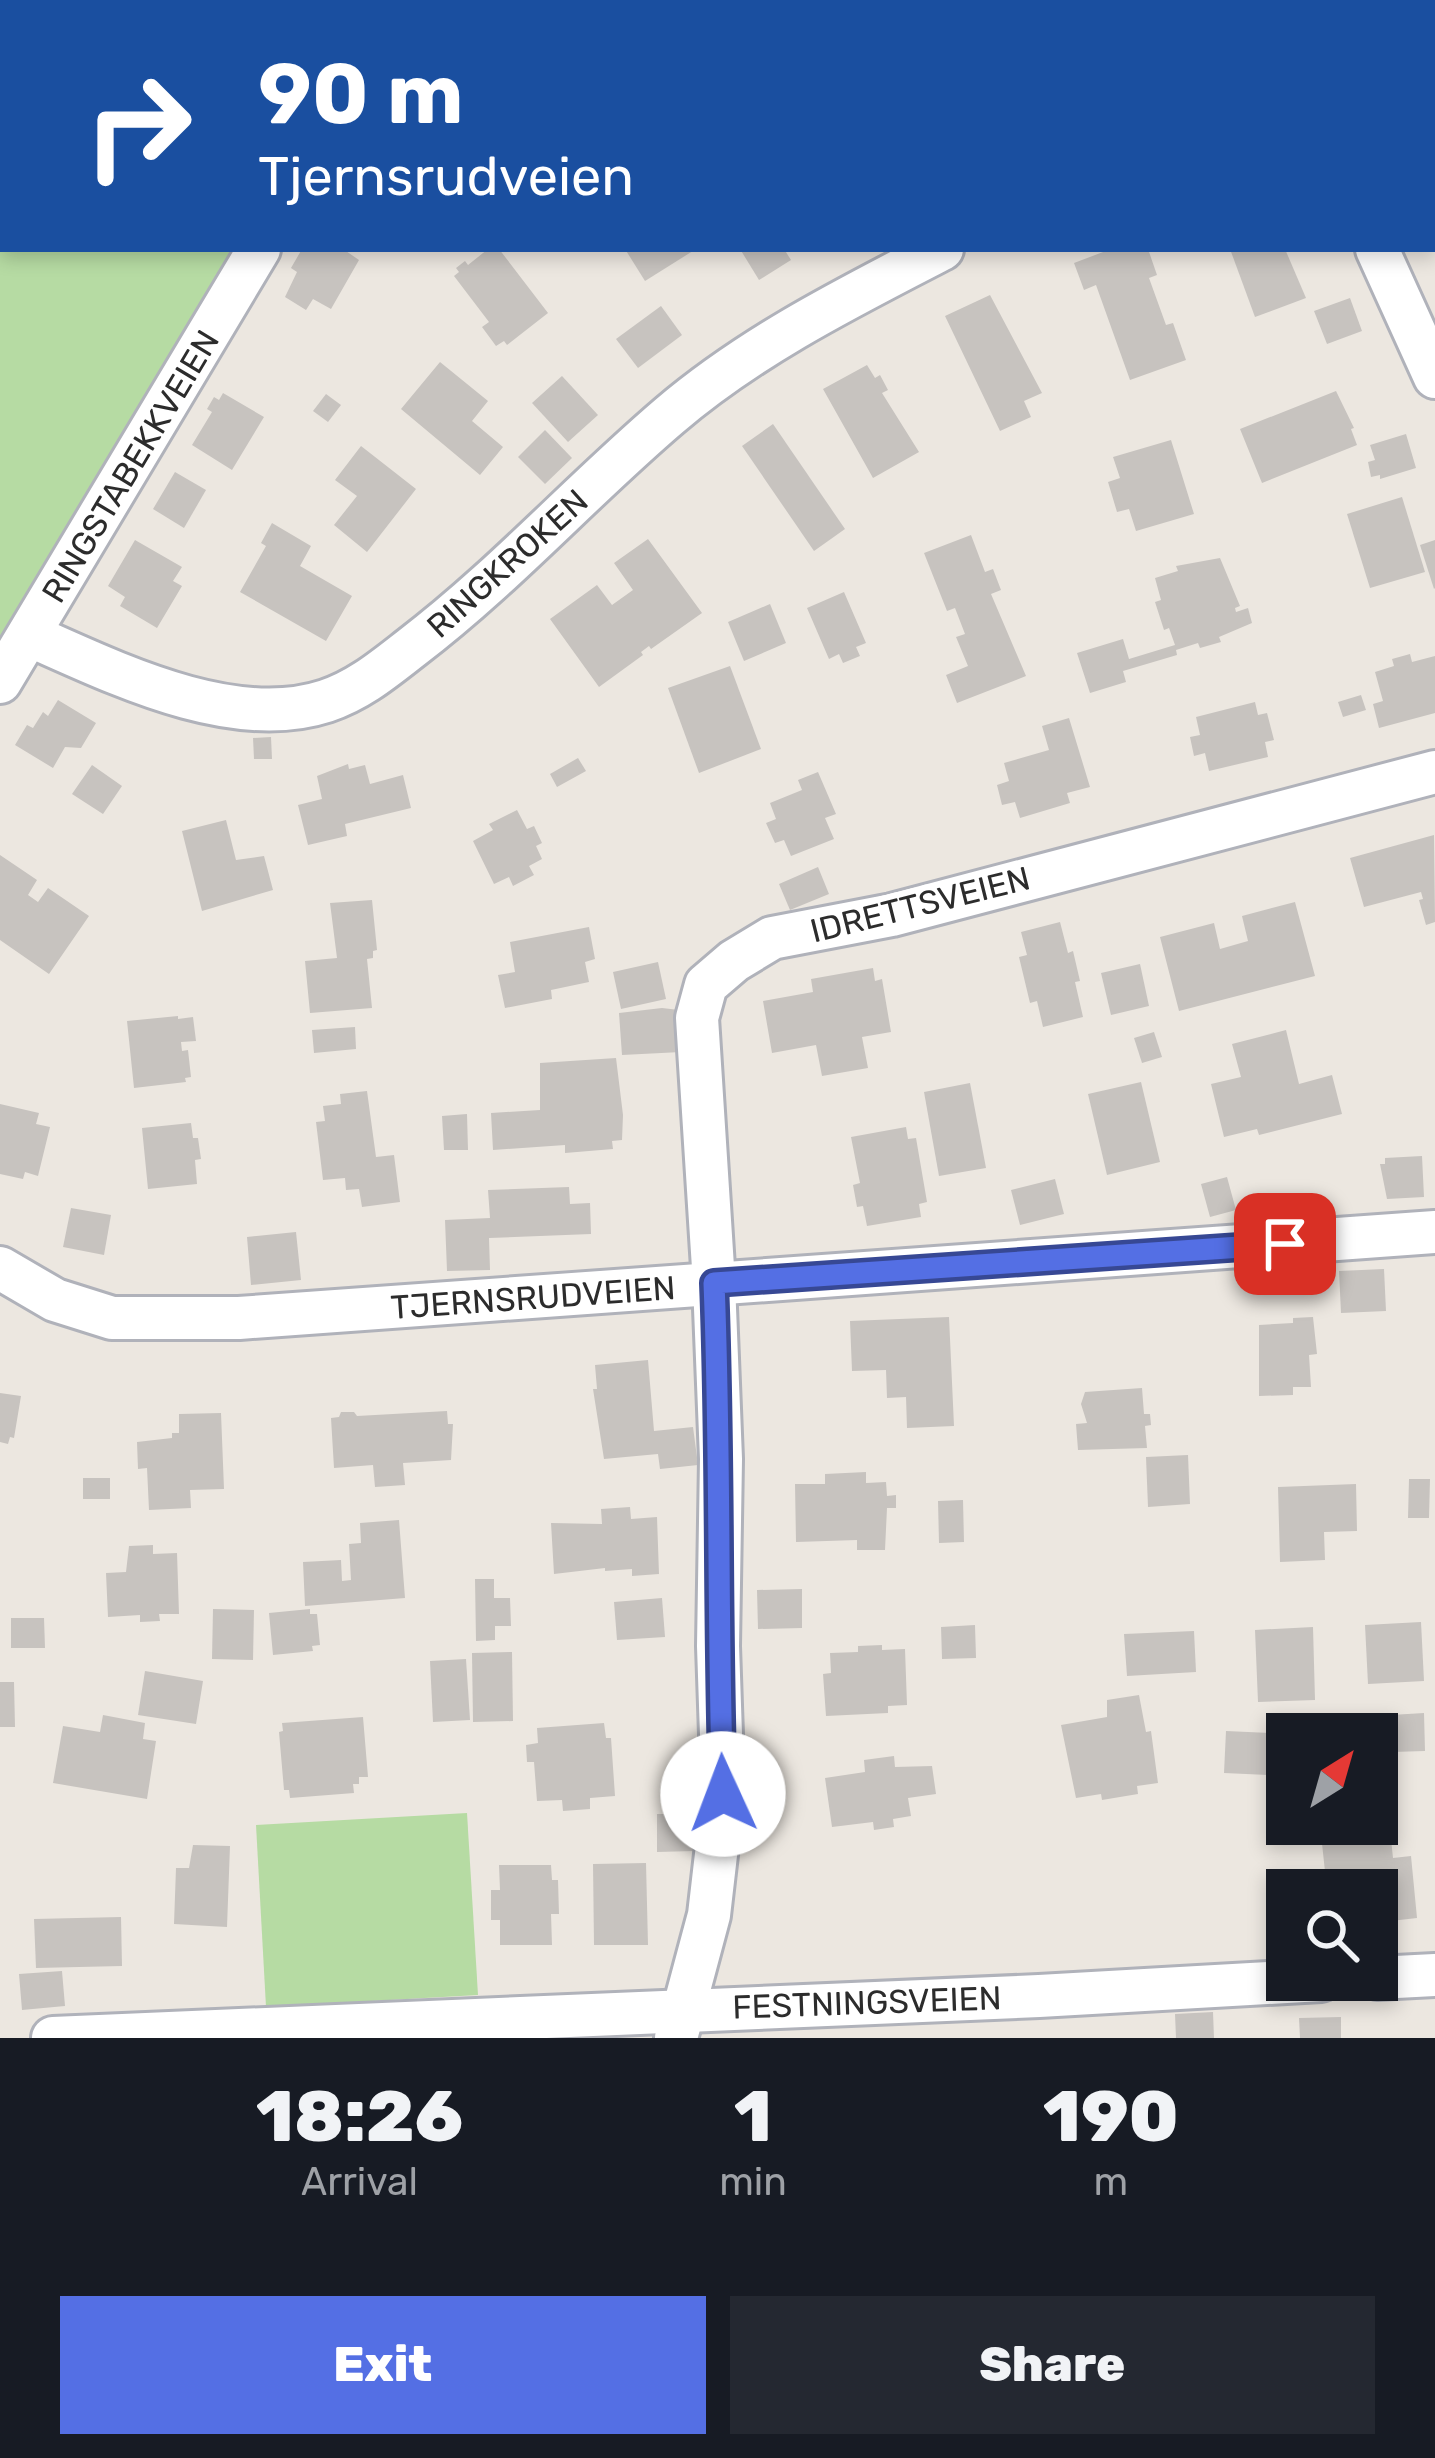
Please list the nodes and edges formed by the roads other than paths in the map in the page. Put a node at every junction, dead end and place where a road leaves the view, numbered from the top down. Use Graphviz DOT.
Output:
graph roads {
  1 [pos="257,252"];
  2 [pos="937,252"];
  3 [pos="1378,252"];
  4 [pos="1435,377"];
  5 [pos="29,634"];
  6 [pos="0,682"];
  7 [pos="1435,772"];
  8 [pos="1435,1232"];
  9 [pos="0,1268"];
  10 [pos="714,1283"];
  11 [pos="1435,1975"];
  12 [pos="1398,1977"];
  13 [pos="1266,1983"];
  14 [pos="681,2023"];
  15 [pos="53,2038"];
  1 -- 5 [label="street, RINGSTABEKKVEIEN"];
  2 -- 5 [label="street, RINGKROKEN"];
  3 -- 4 [label="street"];
  5 -- 6 [label="street, RINGSTABEKKVEIEN"];
  7 -- 10 [label="street, IDRETTSVEIEN"];
  8 -- 10 [label="street, TJERNSRUDVEIEN"];
  9 -- 10 [label="street, TJERNSRUDVEIEN"];
  10 -- 14 [label="street, IDRETTSVEIEN"];
  11 -- 12 [label="street"];
  13 -- 14 [label="street, FESTNINGSVEIEN"];
  14 -- 15 [label="street, FESTNINGSVEIEN"];
}
